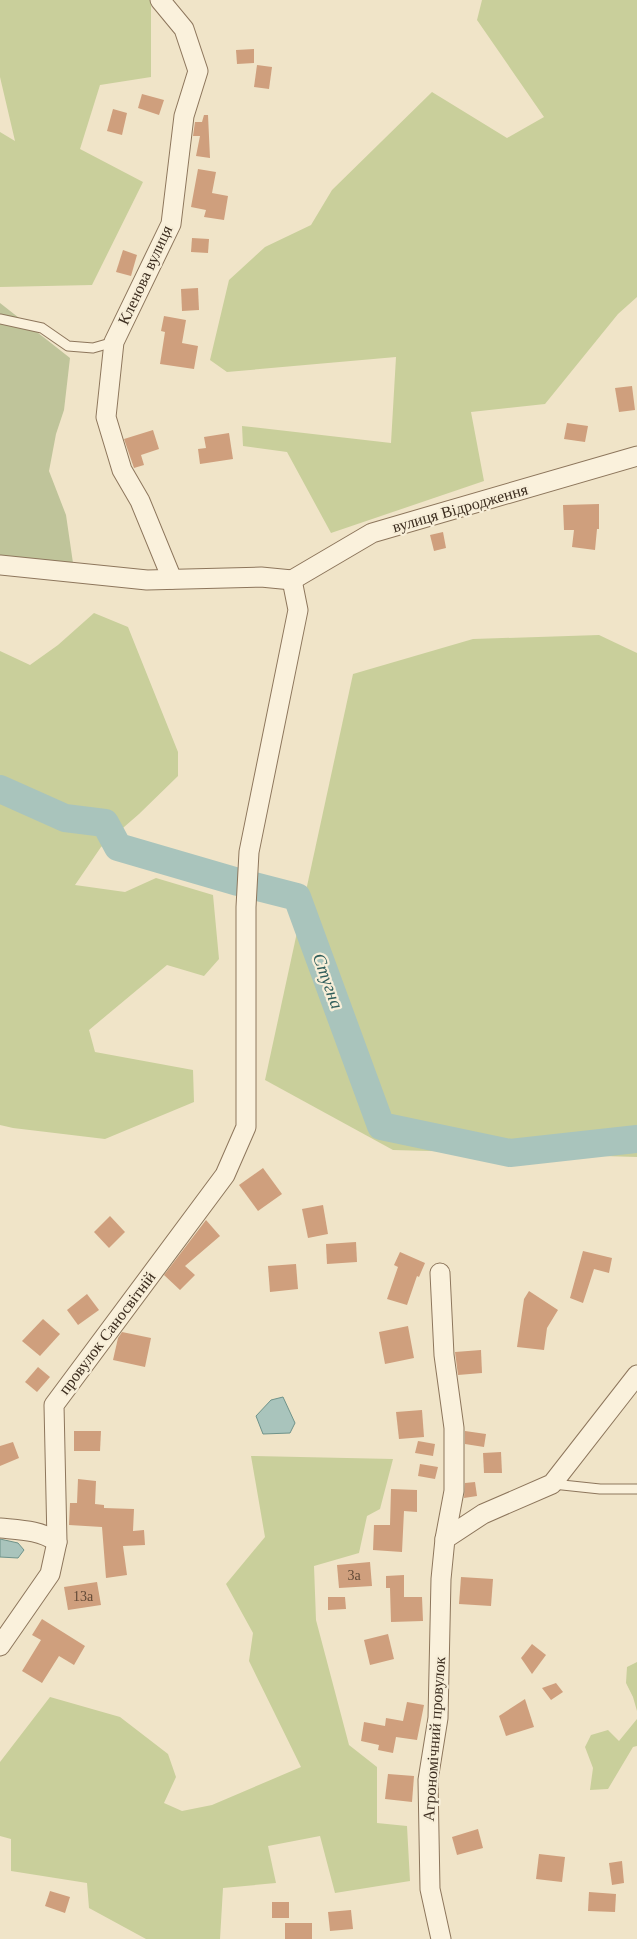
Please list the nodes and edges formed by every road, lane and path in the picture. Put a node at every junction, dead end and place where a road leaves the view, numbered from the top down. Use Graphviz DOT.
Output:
graph roads {
  1 [pos="160,0"];
  2 [pos="0,319"];
  3 [pos="114,342"];
  4 [pos="637,456"];
  5 [pos="0,565"];
  6 [pos="172,580"];
  7 [pos="292,580"];
  8 [pos="440,1273"];
  9 [pos="637,1375"];
  10 [pos="552,1484"];
  11 [pos="637,1490"];
  12 [pos="0,1528"];
  13 [pos="445,1539"];
  14 [pos="57,1542"];
  15 [pos="0,1646"];
  16 [pos="441,1939"];
  1 -- 3 [label="street, Кленова вулиця"];
  2 -- 3 [label="lane"];
  3 -- 6 [label="street, Кленова вулиця"];
  4 -- 7 [label="street, вулиця Відродження"];
  5 -- 6 [label="street"];
  6 -- 7 [label="street"];
  7 -- 14 [label="street, провулок Саносвітній"];
  8 -- 13 [label="street, Агрономічний провулок"];
  9 -- 10 [label="street"];
  10 -- 11 [label="lane"];
  10 -- 13 [label="street"];
  12 -- 14 [label="street"];
  13 -- 16 [label="street, Агрономічний провулок"];
  14 -- 15 [label="street, провулок Саносвітній"];
}
